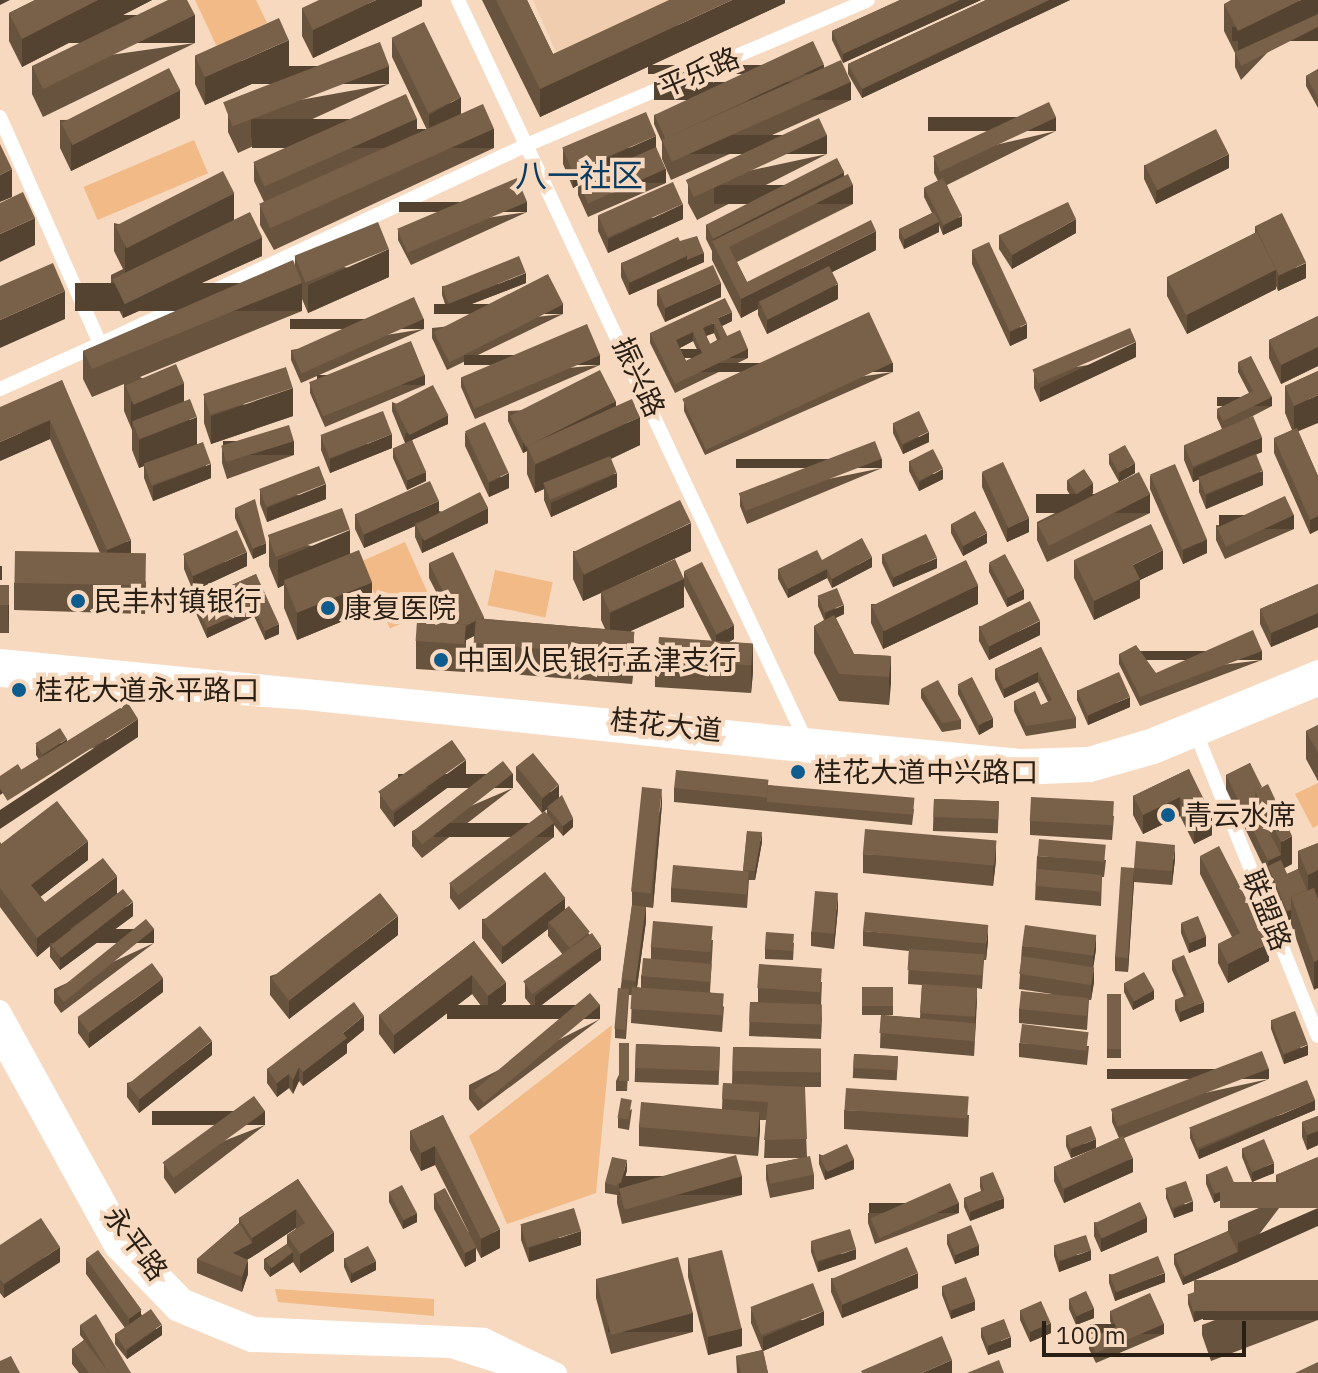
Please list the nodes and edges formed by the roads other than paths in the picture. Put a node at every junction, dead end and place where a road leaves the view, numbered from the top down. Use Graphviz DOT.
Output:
graph roads {
  1 [pos="458,0"];
  2 [pos="868,0"];
  3 [pos="0,117"];
  4 [pos="529,144"];
  5 [pos="100,344"];
  6 [pos="0,389"];
  7 [pos="0,659"];
  8 [pos="1318,670"];
  9 [pos="0,677"];
  10 [pos="1318,686"];
  11 [pos="1198,738"];
  12 [pos="810,749"];
  13 [pos="0,1010"];
  14 [pos="1318,1036"];
  15 [pos="0,1040"];
  16 [pos="530,1373"];
  17 [pos="557,1373"];
  1 -- 4 [label="street, 振兴路"];
  2 -- 4 [label="street, 平乐路"];
  3 -- 5 [label="street"];
  4 -- 5 [label="street, 平乐路"];
  4 -- 12 [label="street, 振兴路"];
  5 -- 6 [label="street, 平乐路"];
  7 -- 12 [label="main road, 桂花大道"];
  8 -- 12 [label="main road, 桂花大道"];
  9 -- 12 [label="main road, 桂花大道"];
  10 -- 11 [label="main road, 桂花大道"];
  11 -- 12 [label="main road, 桂花大道"];
  11 -- 14 [label="street, 联盟路"];
  13 -- 17 [label="main road, 永平路"];
  15 -- 16 [label="main road, 永平路"];
}
